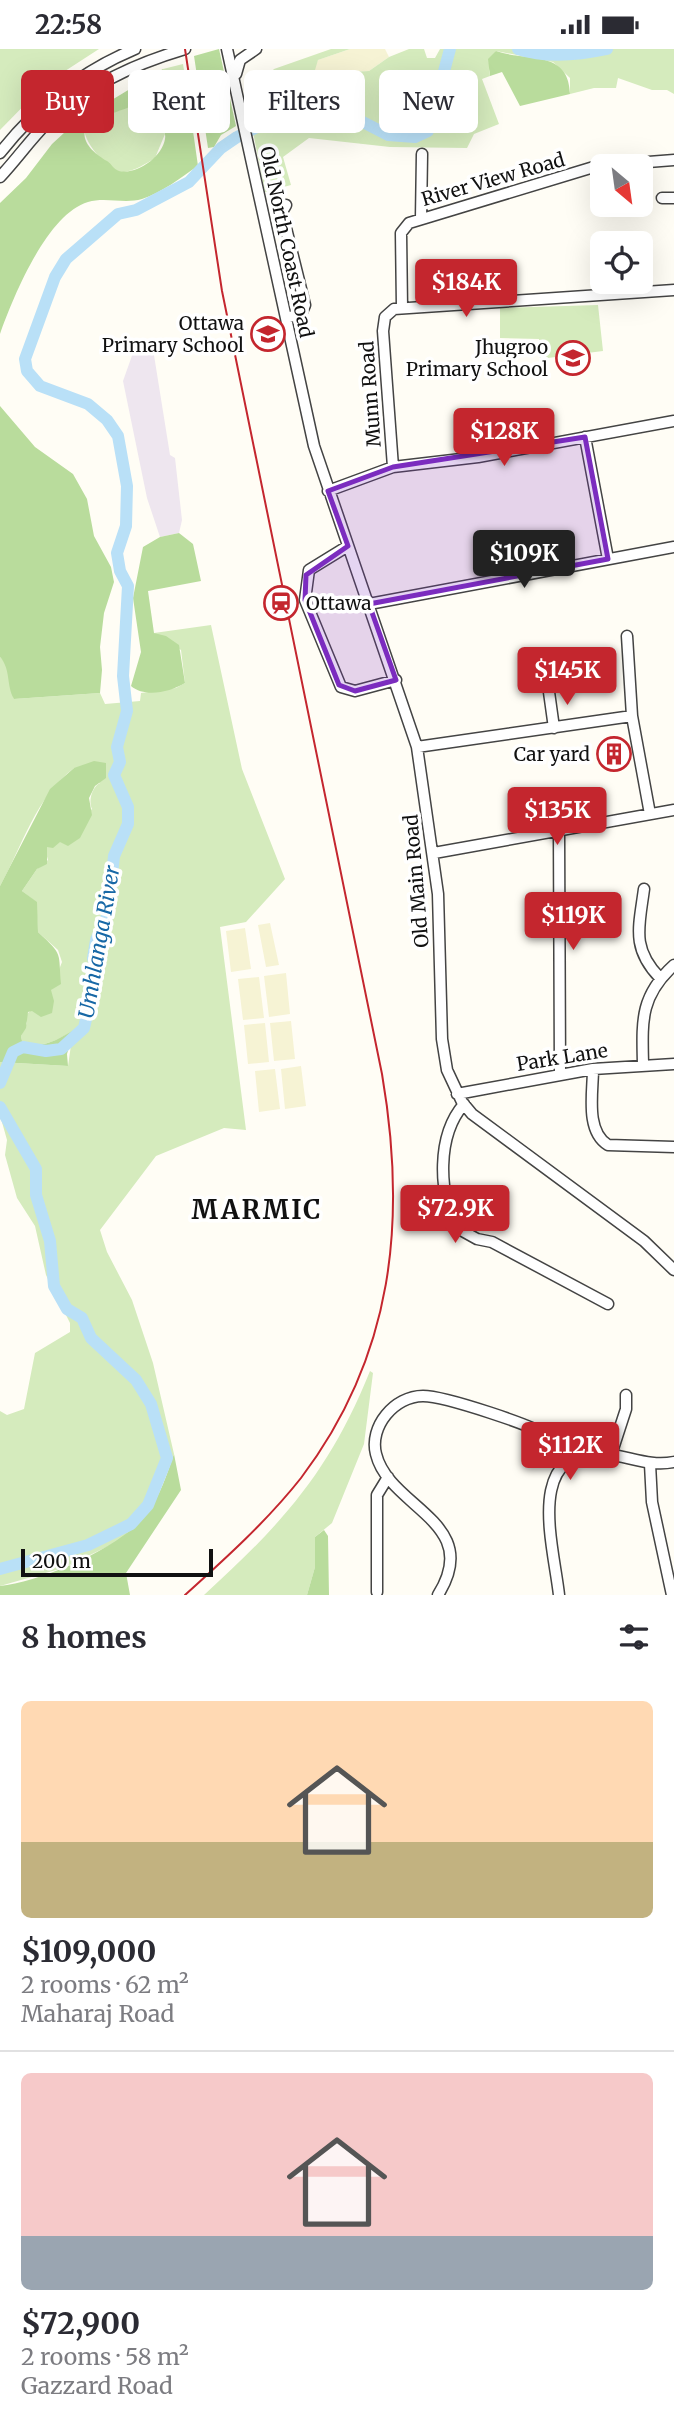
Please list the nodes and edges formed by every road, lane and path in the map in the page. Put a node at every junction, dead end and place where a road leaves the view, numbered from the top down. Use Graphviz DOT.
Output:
graph roads {
  1 [pos="135,49"];
  2 [pos="185,49"];
  3 [pos="256,49"];
  4 [pos="229,50"];
  5 [pos="238,96"];
  6 [pos="0,153"];
  7 [pos="422,154"];
  8 [pos="674,160"];
  9 [pos="0,177"];
  10 [pos="662,198"];
  11 [pos="674,198"];
  12 [pos="286,205"];
  13 [pos="421,218"];
  14 [pos="674,289"];
  15 [pos="402,307"];
  16 [pos="286,318"];
  17 [pos="304,402"];
  18 [pos="674,421"];
  19 [pos="585,437"];
  20 [pos="393,467"];
  21 [pos="332,489"];
  22 [pos="348,546"];
  23 [pos="674,547"];
  24 [pos="608,559"];
  25 [pos="369,604"];
  26 [pos="627,636"];
  27 [pos="396,680"];
  28 [pos="549,692"];
  29 [pos="632,716"];
  30 [pos="554,727"];
  31 [pos="417,747"];
  32 [pos="674,810"];
  33 [pos="650,814"];
  34 [pos="559,831"];
  35 [pos="434,853"];
  36 [pos="645,889"];
  37 [pos="674,965"];
  38 [pos="660,978"];
  39 [pos="642,1064"];
  40 [pos="674,1064"];
  41 [pos="593,1069"];
  42 [pos="560,1074"];
  43 [pos="457,1094"];
  44 [pos="464,1104"];
  45 [pos="674,1147"];
  46 [pos="674,1270"];
  47 [pos="608,1304"];
  48 [pos="626,1395"];
  49 [pos="611,1454"];
  50 [pos="570,1460"];
  51 [pos="674,1462"];
  52 [pos="650,1464"];
  53 [pos="388,1477"];
  54 [pos="377,1592"];
  55 [pos="438,1595"];
  56 [pos="559,1595"];
  57 [pos="672,1595"];
  1 -- 6 [label="street"];
  2 -- 9 [label="street"];
  3 -- 5 [label="street"];
  4 -- 5 [label="street, Old North Coast Road"];
  5 -- 16 [label="street, Old North Coast Road"];
  7 -- 13 [label="street"];
  8 -- 13 [label="street, River View Road"];
  10 -- 11 [label="street"];
  12 -- 16 [label="street"];
  13 -- 15 [label="street, River View Road"];
  14 -- 15 [label="street"];
  15 -- 20 [label="street, Munn Road"];
  16 -- 17 [label="street, Old North Coast Road"];
  17 -- 21 [label="street, Old Main Road"];
  18 -- 19 [label="street"];
  19 -- 20 [label="street"];
  19 -- 24 [label="street"];
  20 -- 21 [label="street"];
  21 -- 22 [label="street, Old Main Road"];
  22 -- 25 [label="street, Old Main Road"];
  22 -- 27 [label="street"];
  23 -- 24 [label="street"];
  24 -- 25 [label="street"];
  25 -- 27 [label="street, Old Main Road"];
  26 -- 29 [label="street"];
  27 -- 31 [label="street, Old Main Road"];
  28 -- 30 [label="street"];
  29 -- 30 [label="street"];
  29 -- 33 [label="street"];
  30 -- 31 [label="street"];
  31 -- 35 [label="street, Old Main Road"];
  32 -- 33 [label="street"];
  33 -- 34 [label="street"];
  34 -- 35 [label="street"];
  34 -- 42 [label="street"];
  35 -- 43 [label="street, Old Main Road"];
  36 -- 38 [label="street"];
  37 -- 38 [label="street"];
  38 -- 39 [label="street"];
  39 -- 40 [label="street, Park Lane"];
  39 -- 41 [label="street, Park Lane"];
  41 -- 42 [label="street, Park Lane"];
  41 -- 45 [label="street"];
  42 -- 43 [label="street, Park Lane"];
  43 -- 44 [label="street, Old Main Road"];
  44 -- 46 [label="street, Old Main Road"];
  44 -- 47 [label="street"];
  48 -- 49 [label="street"];
  49 -- 50 [label="street"];
  49 -- 52 [label="street"];
  50 -- 53 [label="street"];
  50 -- 56 [label="street"];
  51 -- 52 [label="street"];
  52 -- 57 [label="street"];
  53 -- 54 [label="street"];
  53 -- 55 [label="street"];
}
